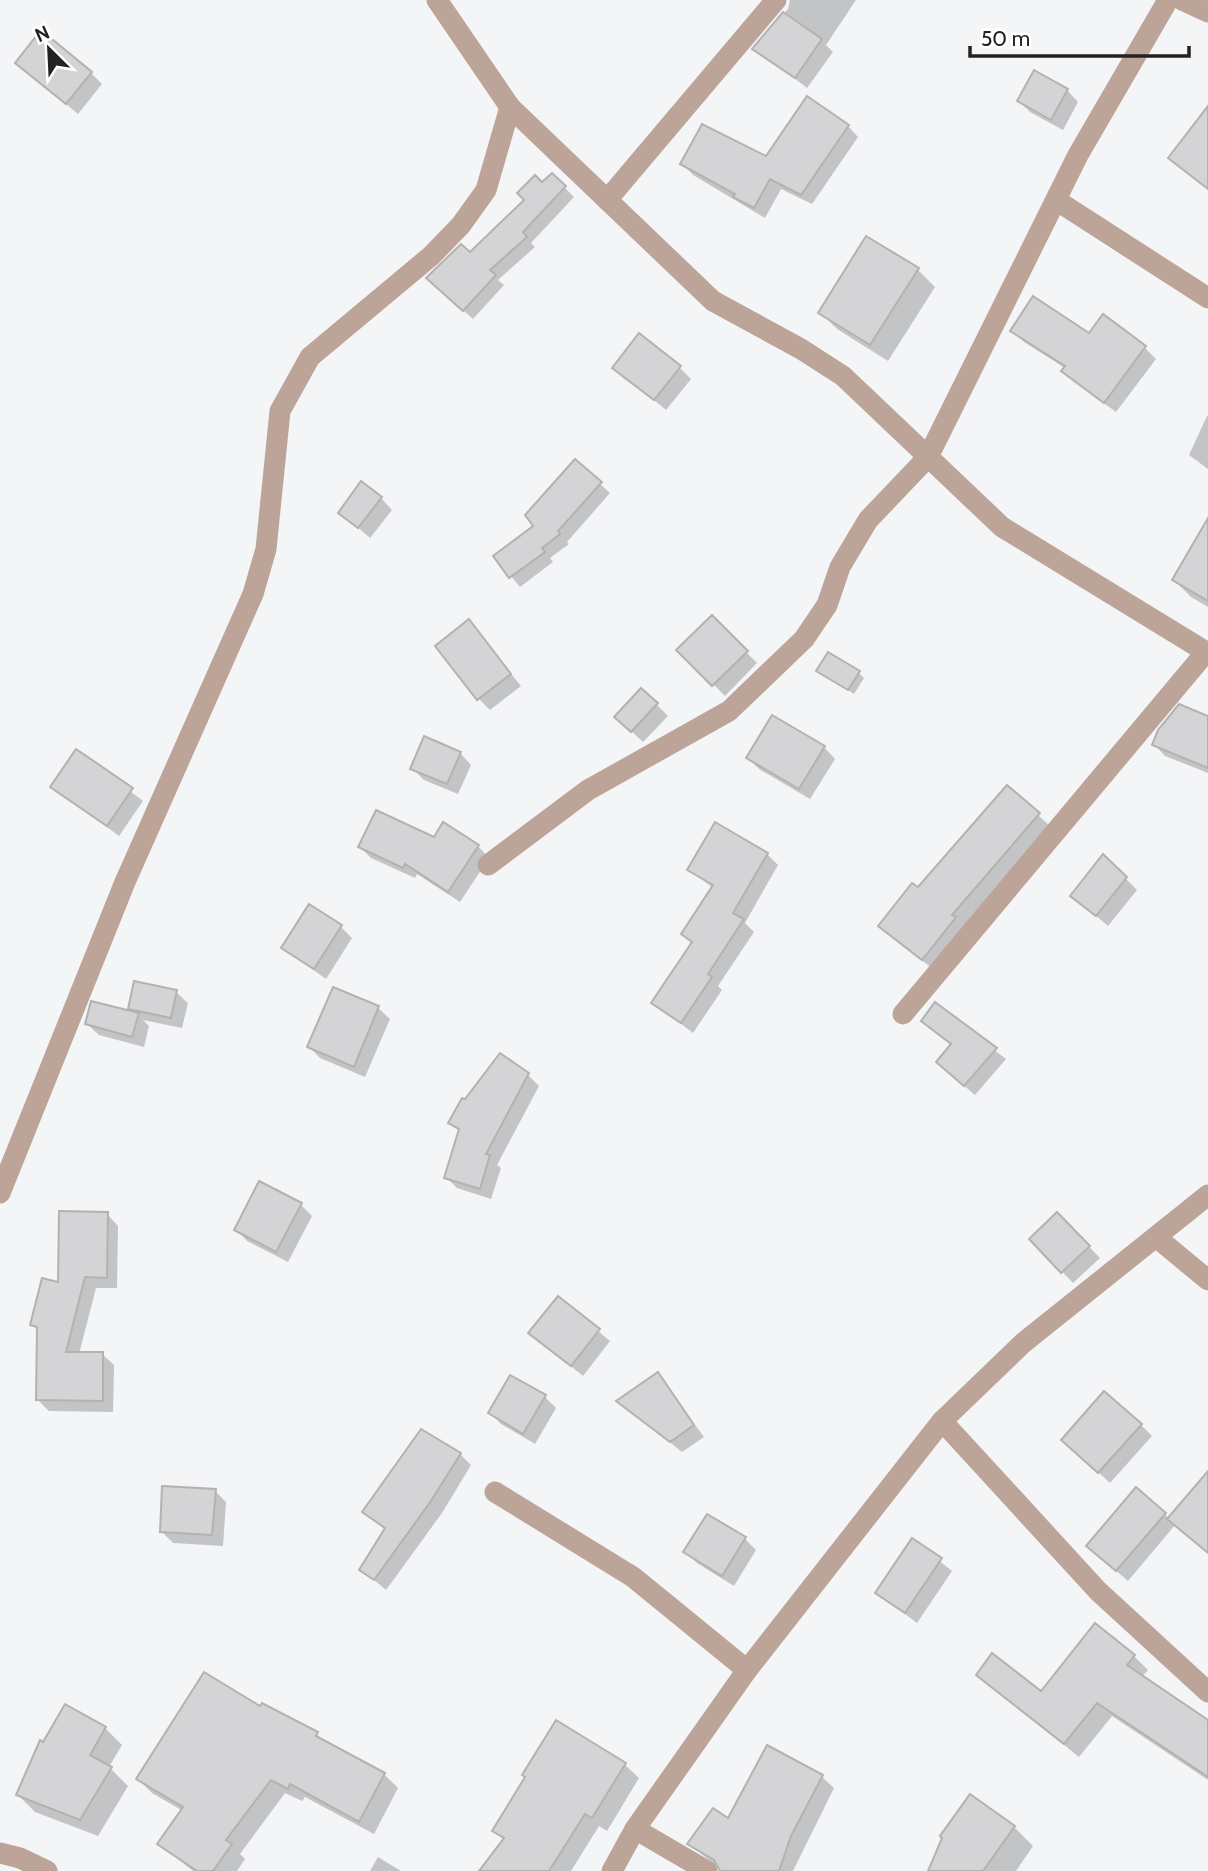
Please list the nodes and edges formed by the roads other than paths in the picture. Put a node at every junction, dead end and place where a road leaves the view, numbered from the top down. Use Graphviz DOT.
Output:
graph roads {
  1 [pos="776,0"];
  2 [pos="1168,0"];
  3 [pos="1182,0"];
  4 [pos="441,1"];
  5 [pos="1208,12"];
  6 [pos="510,107"];
  7 [pos="607,200"];
  8 [pos="1056,200"];
  9 [pos="1208,298"];
  10 [pos="928,457"];
  11 [pos="1207,652"];
  12 [pos="488,865"];
  13 [pos="903,1014"];
  14 [pos="0,1193"];
  15 [pos="1208,1195"];
  16 [pos="1156,1237"];
  17 [pos="1208,1280"];
  18 [pos="942,1421"];
  19 [pos="495,1492"];
  20 [pos="747,1670"];
  21 [pos="1208,1692"];
  22 [pos="635,1829"];
  23 [pos="0,1853"];
  24 [pos="47,1871"];
  25 [pos="612,1871"];
  26 [pos="706,1871"];
  1 -- 7 [label="street"];
  2 -- 8 [label="street"];
  3 -- 5 [label="street"];
  4 -- 6 [label="street"];
  6 -- 7 [label="street"];
  6 -- 14 [label="street"];
  7 -- 10 [label="street"];
  8 -- 9 [label="street"];
  8 -- 10 [label="street"];
  10 -- 11 [label="street"];
  10 -- 12 [label="street"];
  11 -- 13 [label="street"];
  15 -- 16 [label="street"];
  16 -- 17 [label="street"];
  16 -- 18 [label="street"];
  18 -- 20 [label="street"];
  18 -- 21 [label="street"];
  19 -- 20 [label="street"];
  20 -- 22 [label="street"];
  22 -- 25 [label="street"];
  22 -- 26 [label="street"];
  23 -- 24 [label="street"];
}
